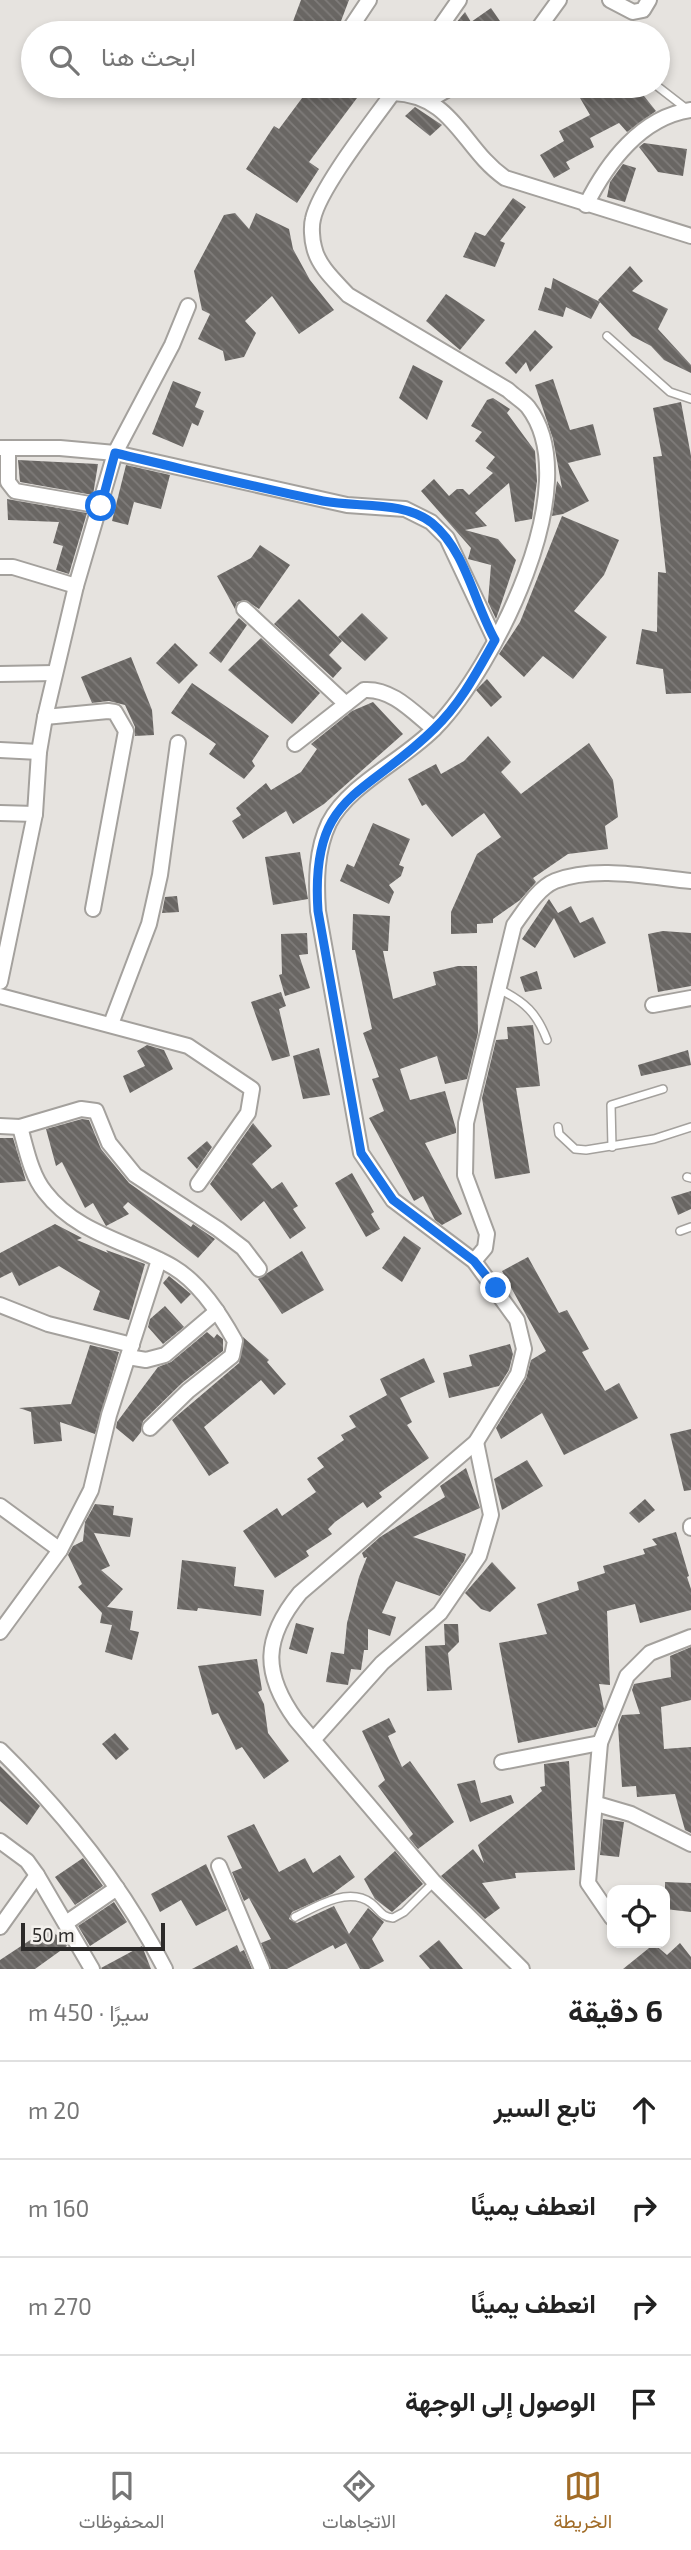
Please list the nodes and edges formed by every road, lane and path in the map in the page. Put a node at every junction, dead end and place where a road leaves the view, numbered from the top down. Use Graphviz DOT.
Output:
graph roads {
  1 [pos="369,0"];
  2 [pos="459,0"];
  3 [pos="559,0"];
  4 [pos="610,0"];
  5 [pos="649,0"];
  6 [pos="355,21"];
  7 [pos="444,21"];
  8 [pos="544,21"];
  9 [pos="670,95"];
  10 [pos="389,98"];
  11 [pos="424,98"];
  12 [pos="433,98"];
  13 [pos="429,100"];
  14 [pos="690,110"];
  15 [pos="586,205"];
  16 [pos="691,236"];
  17 [pos="188,306"];
  18 [pos="607,336"];
  19 [pos="691,400"];
  20 [pos="4,448"];
  21 [pos="115,453"];
  22 [pos="101,506"];
  23 [pos="0,568"];
  24 [pos="76,586"];
  25 [pos="244,609"];
  26 [pos="495,640"];
  27 [pos="55,673"];
  28 [pos="0,674"];
  29 [pos="346,704"];
  30 [pos="45,718"];
  31 [pos="434,729"];
  32 [pos="178,743"];
  33 [pos="295,744"];
  34 [pos="0,750"];
  35 [pos="39,752"];
  36 [pos="0,813"];
  37 [pos="35,814"];
  38 [pos="691,881"];
  39 [pos="93,909"];
  40 [pos="0,982"];
  41 [pos="498,989"];
  42 [pos="0,996"];
  43 [pos="691,998"];
  44 [pos="653,1005"];
  45 [pos="111,1024"];
  46 [pos="547,1040"];
  47 [pos="663,1089"];
  48 [pos="0,1126"];
  49 [pos="20,1127"];
  50 [pos="558,1127"];
  51 [pos="691,1127"];
  52 [pos="612,1147"];
  53 [pos="198,1184"];
  54 [pos="691,1227"];
  55 [pos="680,1231"];
  56 [pos="159,1260"];
  57 [pos="474,1261"];
  58 [pos="258,1269"];
  59 [pos="0,1305"];
  60 [pos="217,1311"];
  61 [pos="130,1351"];
  62 [pos="150,1428"];
  63 [pos="477,1442"];
  64 [pos="0,1506"];
  65 [pos="60,1550"];
  66 [pos="0,1632"];
  67 [pos="691,1637"];
  68 [pos="313,1740"];
  69 [pos="600,1743"];
  70 [pos="0,1750"];
  71 [pos="502,1762"];
  72 [pos="597,1804"];
  73 [pos="0,1841"];
  74 [pos="691,1844"];
  75 [pos="219,1866"];
  76 [pos="37,1875"];
  77 [pos="434,1882"];
  78 [pos="117,1888"];
  79 [pos="607,1911"];
  80 [pos="295,1917"];
  81 [pos="66,1923"];
  82 [pos="0,1927"];
  83 [pos="92,1969"];
  84 [pos="165,1969"];
  85 [pos="262,1969"];
  86 [pos="522,1969"];
  1 -- 6 [label="street"];
  2 -- 7 [label="street"];
  3 -- 8 [label="street"];
  4 -- 5 [label="street"];
  9 -- 14 [label="lane"];
  10 -- 26 [label="street"];
  11 -- 13 [label="street"];
  12 -- 13 [label="street"];
  13 -- 15 [label="street"];
  14 -- 15 [label="street"];
  15 -- 16 [label="street"];
  17 -- 21 [label="street"];
  18 -- 19 [label="lane"];
  20 -- 21 [label="street"];
  20 -- 22 [label="street"];
  21 -- 22 [label="street"];
  21 -- 26 [label="street"];
  22 -- 24 [label="street"];
  23 -- 24 [label="street"];
  24 -- 27 [label="street"];
  25 -- 29 [label="street"];
  26 -- 31 [label="street"];
  27 -- 28 [label="street"];
  27 -- 30 [label="street"];
  29 -- 31 [label="street"];
  29 -- 33 [label="street"];
  30 -- 35 [label="street"];
  30 -- 39 [label="street"];
  31 -- 57 [label="street"];
  32 -- 45 [label="street"];
  34 -- 35 [label="street"];
  35 -- 37 [label="street"];
  36 -- 37 [label="street"];
  37 -- 40 [label="street"];
  38 -- 41 [label="street"];
  41 -- 46 [label="lane"];
  41 -- 57 [label="street"];
  42 -- 45 [label="street"];
  43 -- 44 [label="street"];
  45 -- 53 [label="street"];
  47 -- 52 [label="lane"];
  48 -- 49 [label="street"];
  49 -- 56 [label="street"];
  49 -- 58 [label="street"];
  50 -- 52 [label="lane"];
  51 -- 52 [label="lane"];
  54 -- 55 [label="lane"];
  56 -- 60 [label="street"];
  56 -- 61 [label="street"];
  57 -- 63 [label="street"];
  59 -- 61 [label="street"];
  60 -- 61 [label="street"];
  60 -- 62 [label="street"];
  61 -- 65 [label="street"];
  63 -- 68 [label="street"];
  63 -- 68 [label="street"];
  64 -- 65 [label="street"];
  65 -- 66 [label="street"];
  67 -- 69 [label="street"];
  68 -- 77 [label="street"];
  69 -- 71 [label="street"];
  69 -- 72 [label="street"];
  70 -- 78 [label="street"];
  72 -- 74 [label="street"];
  72 -- 79 [label="street"];
  73 -- 76 [label="street"];
  75 -- 85 [label="street"];
  76 -- 81 [label="street"];
  76 -- 82 [label="street"];
  77 -- 80 [label="lane"];
  77 -- 86 [label="street"];
  78 -- 81 [label="street"];
  78 -- 84 [label="street"];
  81 -- 83 [label="street"];
}
